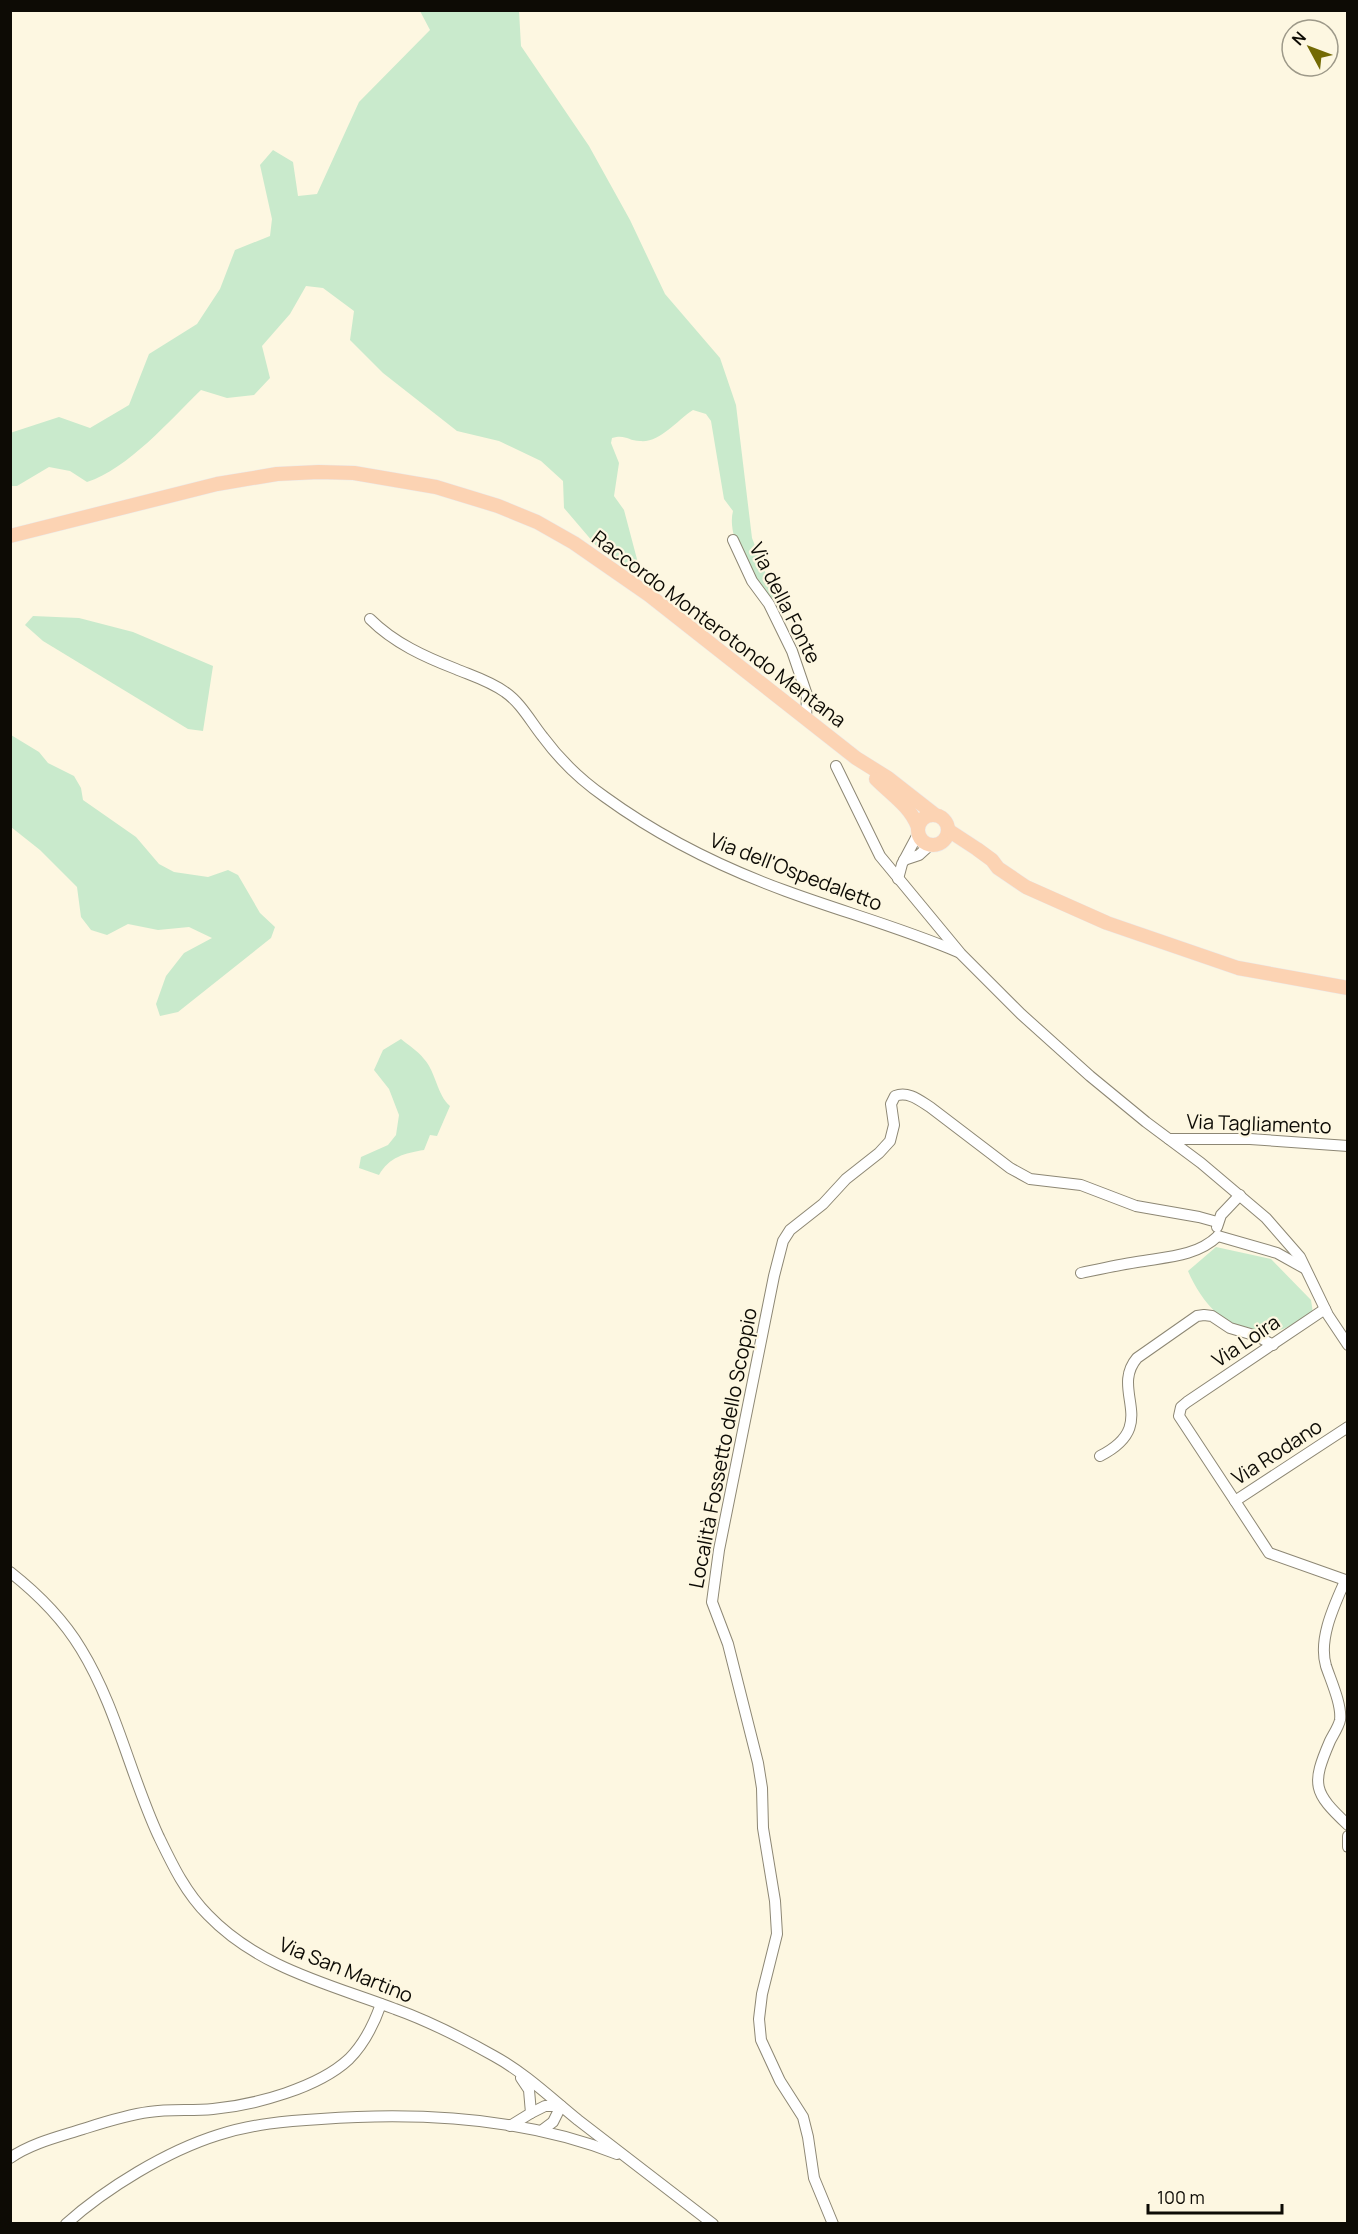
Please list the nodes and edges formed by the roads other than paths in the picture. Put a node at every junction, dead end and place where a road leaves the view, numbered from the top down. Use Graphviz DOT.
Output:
graph roads {
  1 [pos="10,536"];
  2 [pos="733,540"];
  3 [pos="370,619"];
  4 [pos="806,719"];
  5 [pos="856,758"];
  6 [pos="836,766"];
  7 [pos="934,814"];
  8 [pos="918,830"];
  9 [pos="948,830"];
  10 [pos="934,844"];
  11 [pos="904,860"];
  12 [pos="998,868"];
  13 [pos="898,879"];
  14 [pos="961,954"];
  15 [pos="1347,988"];
  16 [pos="1168,1139"];
  17 [pos="1347,1146"];
  18 [pos="1240,1195"];
  19 [pos="1217,1222"];
  20 [pos="1218,1236"];
  21 [pos="1305,1268"];
  22 [pos="1081,1274"];
  23 [pos="1325,1309"];
  24 [pos="1273,1345"];
  25 [pos="1347,1345"];
  26 [pos="1187,1402"];
  27 [pos="1347,1427"];
  28 [pos="1100,1456"];
  29 [pos="1235,1501"];
  30 [pos="10,1572"];
  31 [pos="1346,1581"];
  32 [pos="1347,1825"];
  33 [pos="1347,1836"];
  34 [pos="1347,1847"];
  35 [pos="381,2004"];
  36 [pos="509,2065"];
  37 [pos="561,2106"];
  38 [pos="531,2113"];
  39 [pos="510,2126"];
  40 [pos="541,2131"];
  41 [pos="10,2158"];
  42 [pos="628,2159"];
  43 [pos="66,2223"];
  44 [pos="713,2223"];
  45 [pos="833,2223"];
  1 -- 4 [label="main road, Raccordo Monterotondo Mentana"];
  2 -- 4 [label="street, Via della Fonte"];
  3 -- 14 [label="street, Via dell'Ospedaletto"];
  4 -- 5 [label="main road, Raccordo Monterotondo Mentana"];
  5 -- 7 [label="main road, Raccordo Monterotondo Mentana"];
  5 -- 8 [label="main road"];
  6 -- 13 [label="street"];
  7 -- 8 [label="main road"];
  7 -- 9 [label="main road"];
  8 -- 10 [label="main road"];
  8 -- 11 [label="street"];
  9 -- 10 [label="main road"];
  9 -- 12 [label="main road"];
  10 -- 11 [label="street"];
  10 -- 12 [label="main road"];
  11 -- 13 [label="street"];
  12 -- 15 [label="main road"];
  13 -- 14 [label="street"];
  14 -- 16 [label="street"];
  16 -- 17 [label="street, Via Tagliamento"];
  16 -- 18 [label="street"];
  18 -- 19 [label="street"];
  18 -- 21 [label="street"];
  19 -- 20 [label="street"];
  19 -- 45 [label="street, Località Fossetto dello Scoppio"];
  20 -- 21 [label="street"];
  20 -- 22 [label="street"];
  21 -- 23 [label="street"];
  23 -- 24 [label="street, Via Loira"];
  23 -- 25 [label="street"];
  24 -- 26 [label="street, Via Loira"];
  24 -- 28 [label="street"];
  26 -- 29 [label="street, Via Rodano"];
  27 -- 29 [label="street, Via Rodano"];
  29 -- 31 [label="street"];
  30 -- 35 [label="street, Via San Martino"];
  31 -- 32 [label="street"];
  33 -- 34 [label="street"];
  35 -- 36 [label="street, Via San Martino"];
  35 -- 41 [label="street"];
  36 -- 37 [label="street, Via San Martino"];
  36 -- 38 [label="street"];
  37 -- 38 [label="street"];
  37 -- 40 [label="street"];
  37 -- 42 [label="street, Via San Martino"];
  38 -- 39 [label="street"];
  39 -- 40 [label="street"];
  39 -- 43 [label="street"];
  40 -- 42 [label="street"];
  42 -- 44 [label="street, Via San Martino"];
}
